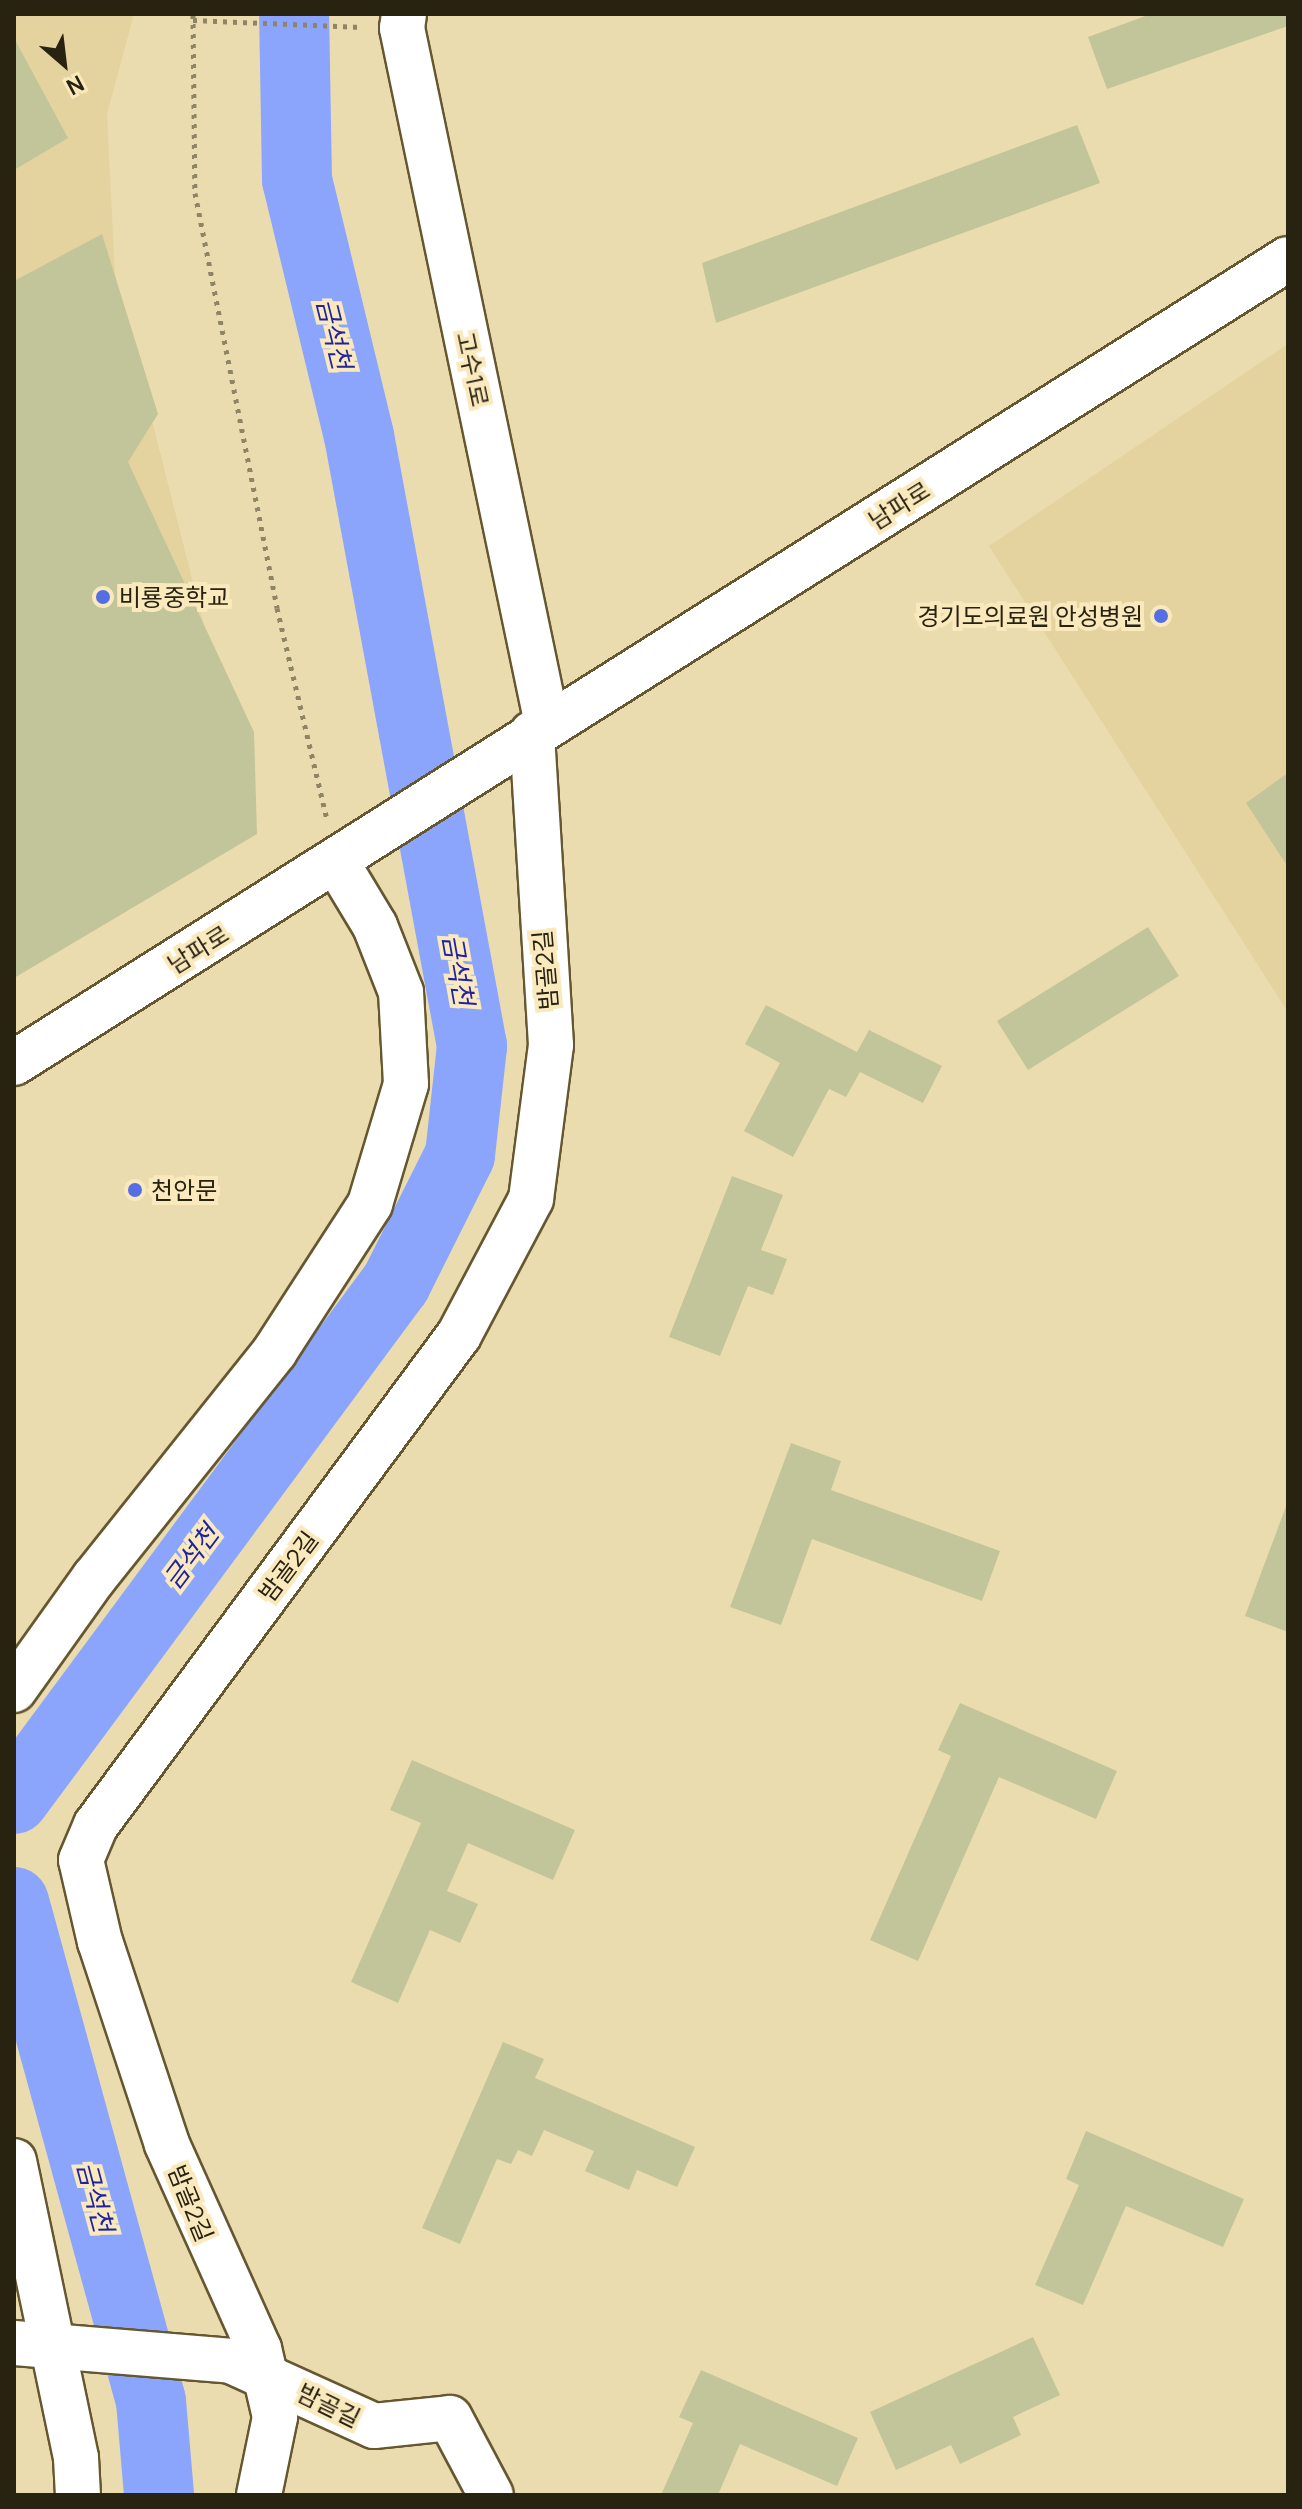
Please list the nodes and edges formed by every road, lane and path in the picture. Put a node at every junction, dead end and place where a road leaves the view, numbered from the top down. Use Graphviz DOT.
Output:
graph roads {
  1 [pos="193,17"];
  2 [pos="403,21"];
  3 [pos="1288,259"];
  4 [pos="529,736"];
  5 [pos="337,863"];
  6 [pos="14,1063"];
  7 [pos="14,1690"];
  8 [pos="14,2161"];
  9 [pos="45,2344"];
  10 [pos="248,2368"];
  11 [pos="78,2495"];
  12 [pos="259,2495"];
  13 [pos="491,2495"];
  1 -- 2 [label="path"];
  1 -- 5 [label="path"];
  2 -- 4 [label="street, 고수1로"];
  3 -- 4 [label="street, 남파로"];
  4 -- 5 [label="street, 남파로"];
  4 -- 10 [label="street, 밤골2길"];
  5 -- 6 [label="street, 남파로"];
  5 -- 7 [label="street"];
  8 -- 9 [label="street"];
  9 -- 10 [label="street, 밤골길"];
  9 -- 11 [label="street"];
  10 -- 12 [label="street, 밤골길"];
  10 -- 13 [label="street, 밤골길"];
}
